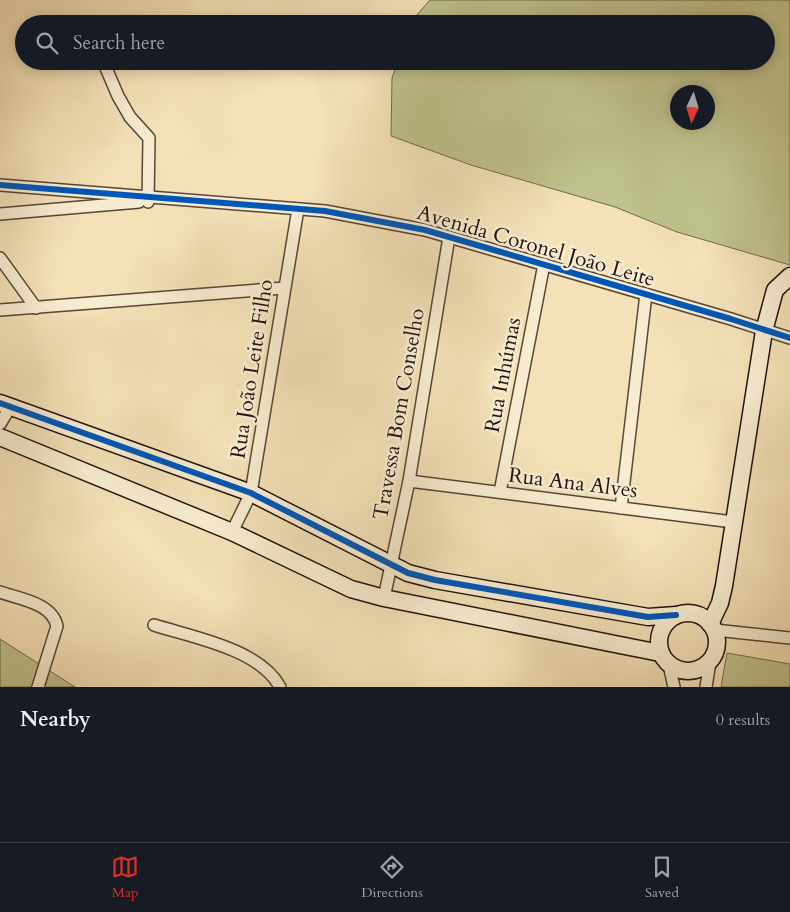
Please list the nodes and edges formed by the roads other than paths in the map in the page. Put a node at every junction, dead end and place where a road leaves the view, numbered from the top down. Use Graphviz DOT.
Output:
graph roads {
  1 [pos="107,70"];
  2 [pos="0,185"];
  3 [pos="151,200"];
  4 [pos="298,209"];
  5 [pos="0,214"];
  6 [pos="449,237"];
  7 [pos="1,262"];
  8 [pos="544,264"];
  9 [pos="790,276"];
  10 [pos="284,288"];
  11 [pos="646,294"];
  12 [pos="36,308"];
  13 [pos="0,310"];
  14 [pos="764,330"];
  15 [pos="790,338"];
  16 [pos="6,404"];
  17 [pos="0,424"];
  18 [pos="0,437"];
  19 [pos="409,481"];
  20 [pos="500,492"];
  21 [pos="250,494"];
  22 [pos="621,508"];
  23 [pos="733,522"];
  24 [pos="232,532"];
  25 [pos="391,564"];
  26 [pos="0,592"];
  27 [pos="384,598"];
  28 [pos="676,616"];
  29 [pos="154,625"];
  30 [pos="713,627"];
  31 [pos="790,638"];
  32 [pos="665,659"];
  33 [pos="710,662"];
  34 [pos="38,687"];
  35 [pos="280,687"];
  36 [pos="674,687"];
  37 [pos="706,687"];
  1 -- 3 [label="street"];
  2 -- 3 [label="street, Avenida Coronel João Leite"];
  3 -- 4 [label="street, Avenida Coronel João Leite"];
  3 -- 5 [label="street, Avenida Coronel João Leite"];
  4 -- 6 [label="street, Avenida Coronel João Leite"];
  4 -- 10 [label="street, Rua João Leite Filho"];
  6 -- 8 [label="street, Avenida Coronel João Leite"];
  6 -- 19 [label="street, Travessa Bom Conselho"];
  7 -- 12 [label="street"];
  8 -- 11 [label="street, Avenida Coronel João Leite"];
  8 -- 20 [label="street, Rua Inhúmas"];
  9 -- 14 [label="street"];
  10 -- 12 [label="street"];
  10 -- 21 [label="street, Rua João Leite Filho"];
  11 -- 14 [label="street, Avenida Coronel João Leite"];
  11 -- 22 [label="street"];
  12 -- 13 [label="street"];
  14 -- 15 [label="street, Avenida Coronel João Leite"];
  14 -- 23 [label="street"];
  16 -- 17 [label="street"];
  16 -- 21 [label="street"];
  18 -- 24 [label="street"];
  19 -- 20 [label="street, Rua Ana Alves"];
  19 -- 25 [label="street, Travessa Bom Conselho"];
  20 -- 22 [label="street, Rua Ana Alves"];
  21 -- 24 [label="street, Rua João Leite Filho"];
  21 -- 25 [label="street"];
  22 -- 23 [label="street, Rua Ana Alves"];
  23 -- 30 [label="street"];
  24 -- 27 [label="street"];
  25 -- 27 [label="street, Travessa Bom Conselho"];
  25 -- 28 [label="street"];
  26 -- 34 [label="street"];
  27 -- 32 [label="street"];
  28 -- 30 [label="street"];
  28 -- 32 [label="street"];
  29 -- 35 [label="street"];
  30 -- 31 [label="street"];
  30 -- 33 [label="street"];
  32 -- 33 [label="street"];
  32 -- 36 [label="street"];
  33 -- 37 [label="street"];
}
